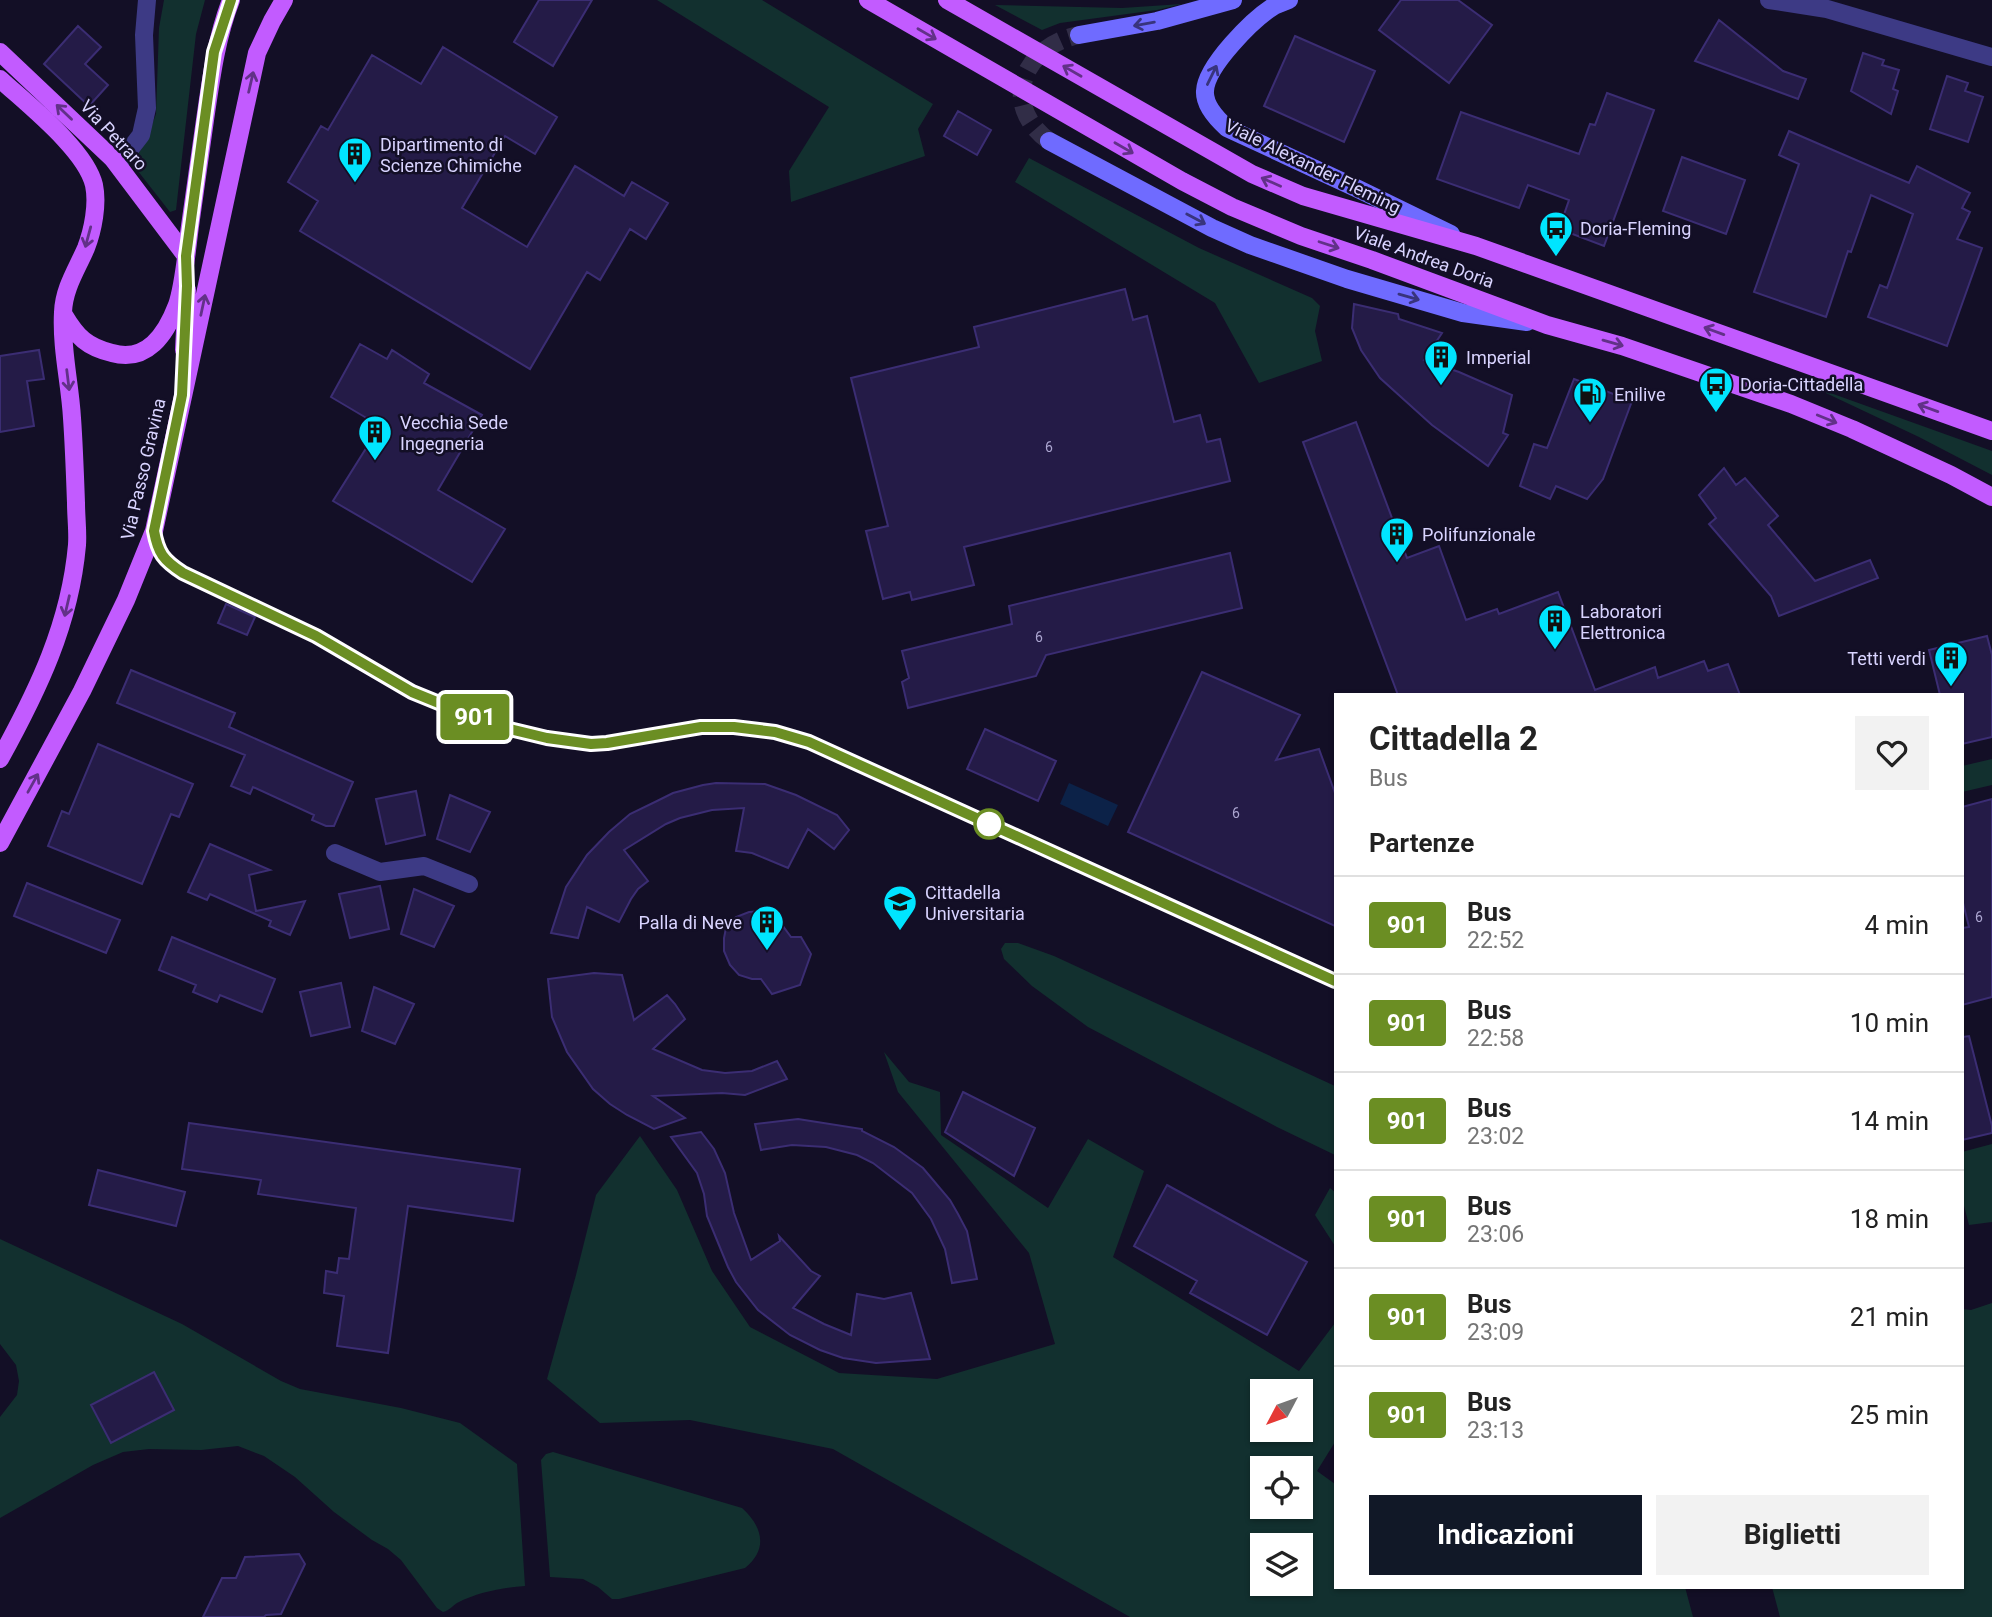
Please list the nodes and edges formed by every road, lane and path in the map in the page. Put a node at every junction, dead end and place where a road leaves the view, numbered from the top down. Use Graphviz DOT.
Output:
graph roads {
  1 [pos="147,0"];
  2 [pos="231,0"];
  3 [pos="284,0"];
  4 [pos="868,0"];
  5 [pos="947,0"];
  6 [pos="1233,0"];
  7 [pos="1289,0"];
  8 [pos="1769,0"];
  9 [pos="1079,35"];
  10 [pos="0,52"];
  11 [pos="1992,57"];
  12 [pos="0,79"];
  13 [pos="1049,141"];
  14 [pos="113,159"];
  15 [pos="1476,246"];
  16 [pos="186,256"];
  17 [pos="63,312"];
  18 [pos="1547,325"];
  19 [pos="182,395"];
  20 [pos="1992,431"];
  21 [pos="1992,498"];
  22 [pos="0,758"];
  23 [pos="0,843"];
  24 [pos="335,853"];
  25 [pos="469,884"];
  1 -- 14 [label="street"];
  2 -- 16 [label="main road"];
  19 -- 3 [label="main road, Via Passo Gravina, one-way"];
  4 -- 18 [label="main road, Viale Andrea Doria, one-way"];
  15 -- 5 [label="main road, Viale Andrea Doria, one-way"];
  6 -- 9 [label="main road, one-way"];
  15 -- 7 [label="main road, Viale Alexander Fleming, one-way"];
  8 -- 11 [label="street"];
  14 -- 10 [label="main road, Via Petraro, one-way"];
  12 -- 17 [label="main road, one-way"];
  13 -- 18 [label="main road, one-way"];
  14 -- 16 [label="main road, Via Petraro"];
  20 -- 15 [label="main road, Viale Andrea Doria, one-way"];
  16 -- 17 [label="main road"];
  16 -- 19 [label="main road"];
  17 -- 22 [label="main road, one-way"];
  18 -- 21 [label="main road, Viale Andrea Doria, one-way"];
  23 -- 19 [label="main road, Via Passo Gravina, one-way"];
  24 -- 25 [label="street"];
}
